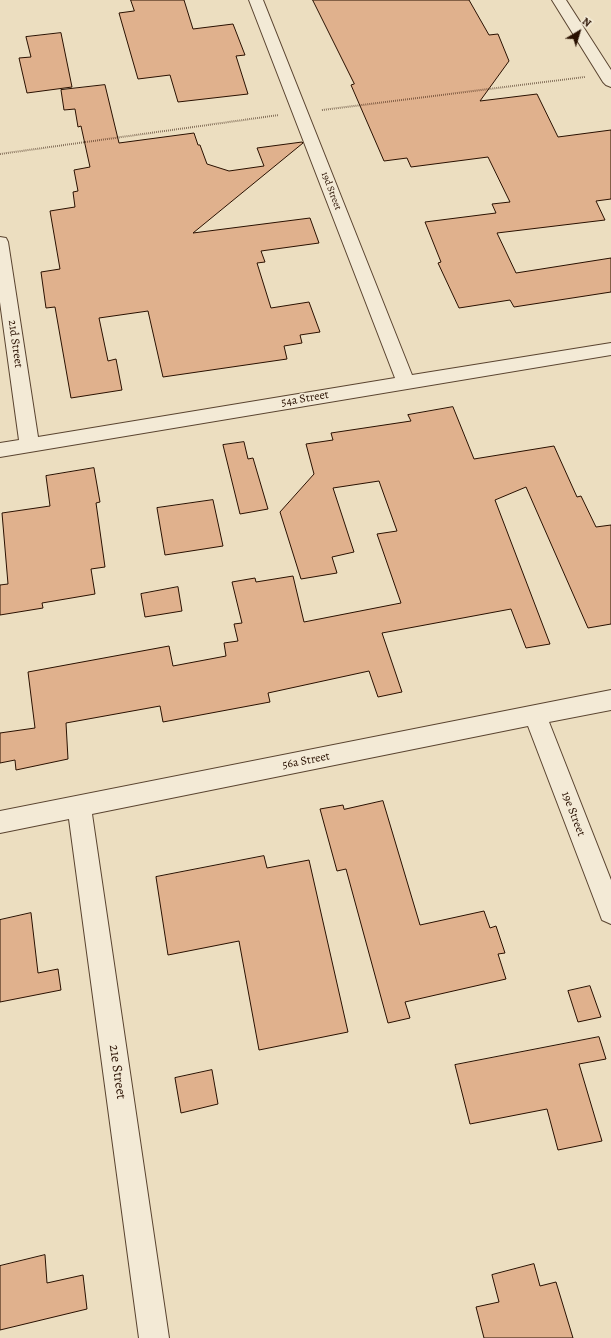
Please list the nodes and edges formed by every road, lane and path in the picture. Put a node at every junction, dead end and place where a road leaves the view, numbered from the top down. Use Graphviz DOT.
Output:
graph roads {
  1 [pos="256,0"];
  2 [pos="559,0"];
  3 [pos="611,82"];
  4 [pos="0,242"];
  5 [pos="611,349"];
  6 [pos="406,383"];
  7 [pos="30,446"];
  8 [pos="0,450"];
  9 [pos="611,700"];
  10 [pos="535,715"];
  11 [pos="79,807"];
  12 [pos="0,822"];
  13 [pos="611,912"];
  14 [pos="154,1338"];
  1 -- 6 [label="street, 19d Street"];
  2 -- 3 [label="street"];
  4 -- 7 [label="street, 21d Street"];
  5 -- 6 [label="street, 54a Street"];
  6 -- 7 [label="street, 54a Street"];
  7 -- 8 [label="street, 54a Street"];
  9 -- 10 [label="street, 56a Street"];
  10 -- 11 [label="street, 56a Street"];
  10 -- 13 [label="street, 19e Street"];
  11 -- 12 [label="street, 56a Street"];
  11 -- 14 [label="street, 21e Street"];
}
